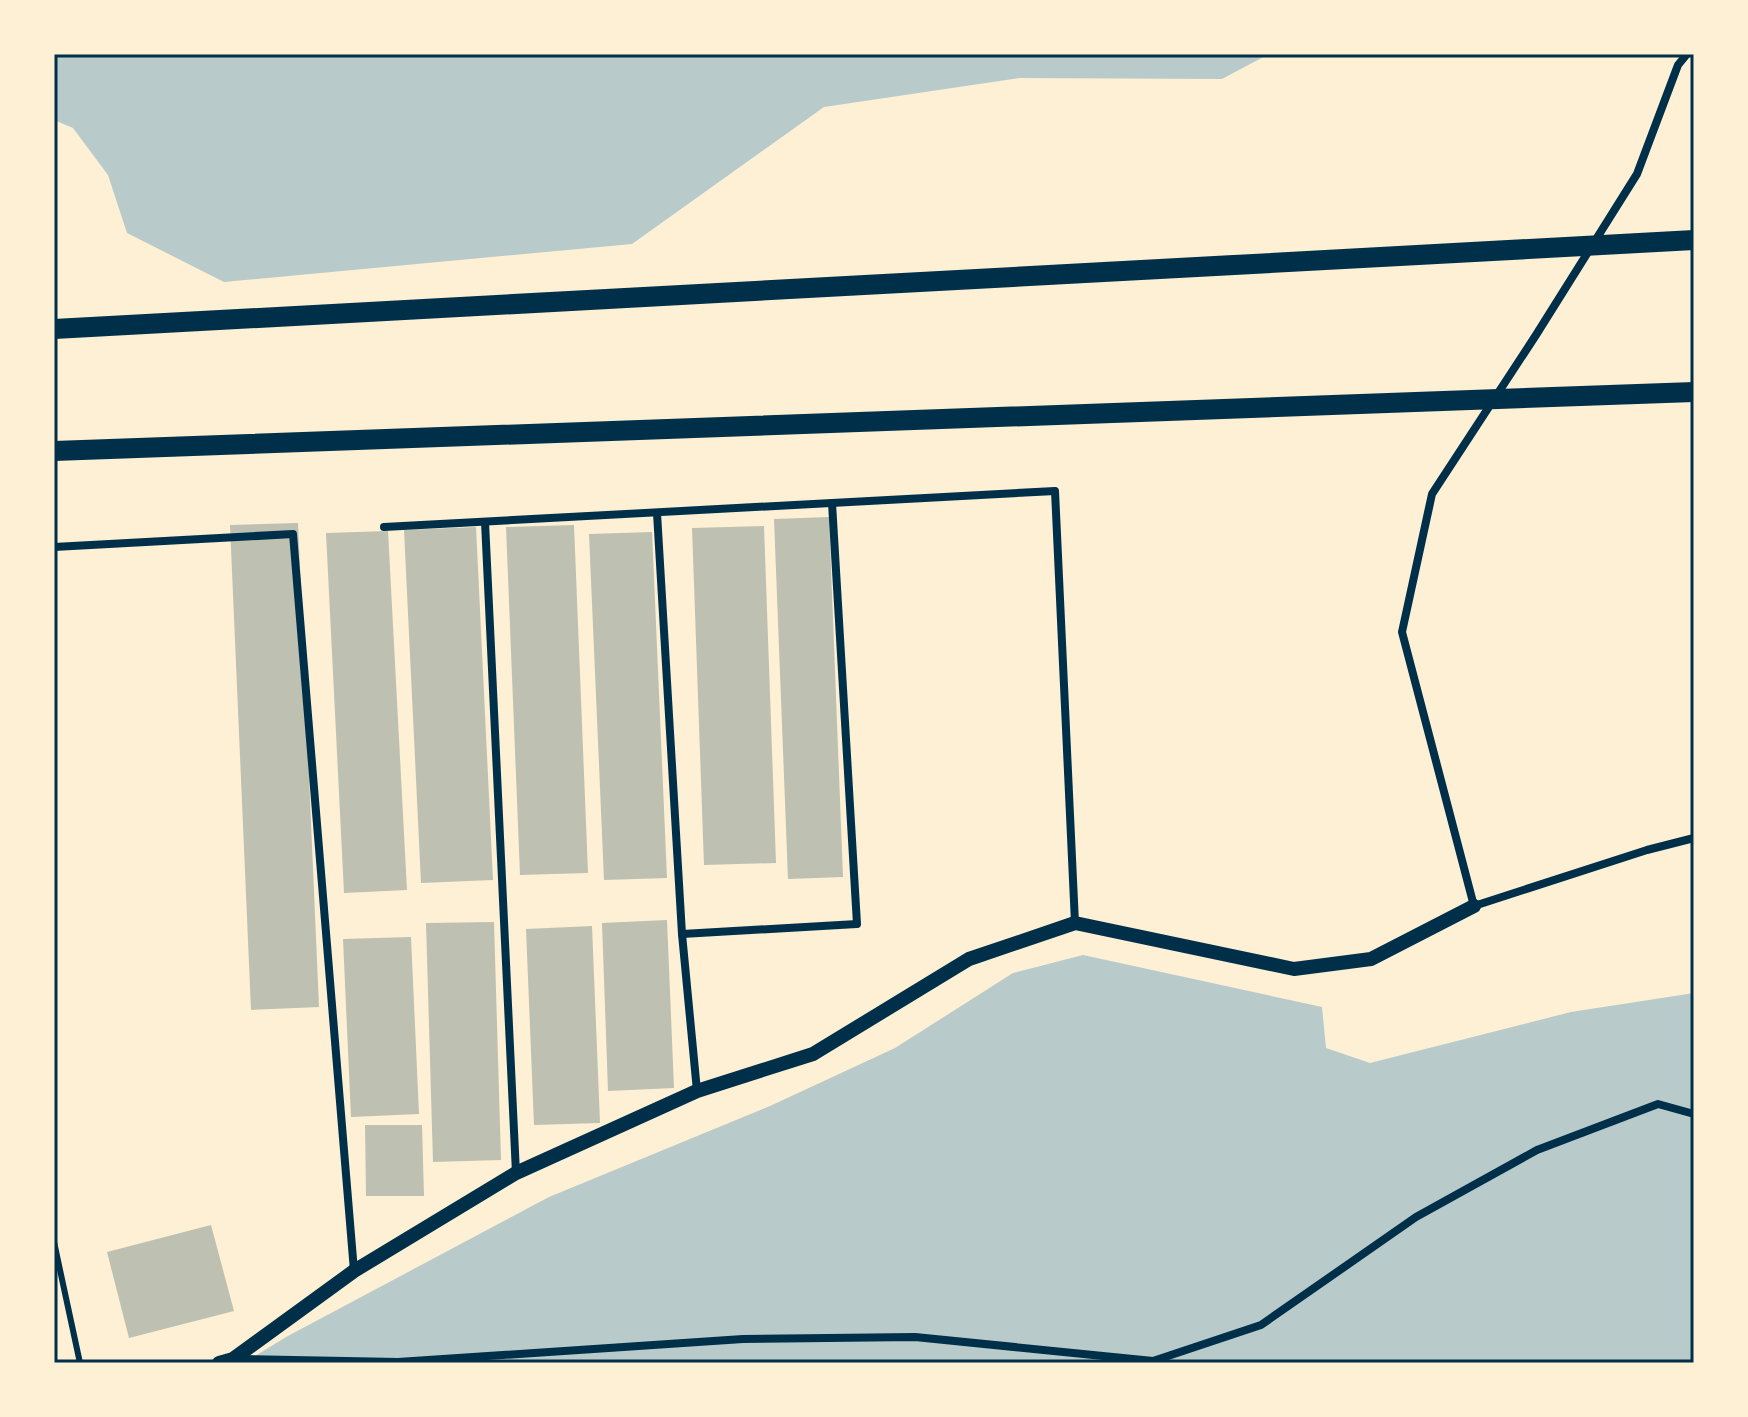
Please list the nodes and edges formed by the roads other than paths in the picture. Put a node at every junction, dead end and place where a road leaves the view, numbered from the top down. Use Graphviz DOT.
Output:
graph roads {
  1 [pos="1687,54"];
  2 [pos="1694,240"];
  3 [pos="54,329"];
  4 [pos="1694,392"];
  5 [pos="54,451"];
  6 [pos="832,503"];
  7 [pos="657,513"];
  8 [pos="485,522"];
  9 [pos="384,527"];
  10 [pos="54,547"];
  11 [pos="1694,838"];
  12 [pos="1474,906"];
  13 [pos="1075,923"];
  14 [pos="682,934"];
  15 [pos="697,1091"];
  16 [pos="1694,1114"];
  17 [pos="516,1173"];
  18 [pos="54,1242"];
  19 [pos="354,1271"];
  20 [pos="226,1361"];
  21 [pos="80,1363"];
  1 -- 12 [label="street"];
  2 -- 3 [label="main road"];
  4 -- 5 [label="main road"];
  6 -- 7 [label="street"];
  6 -- 13 [label="street"];
  6 -- 14 [label="street"];
  7 -- 8 [label="street"];
  7 -- 14 [label="street"];
  8 -- 9 [label="street"];
  8 -- 17 [label="street"];
  10 -- 19 [label="street"];
  11 -- 12 [label="street"];
  12 -- 13 [label="street"];
  13 -- 15 [label="street"];
  14 -- 15 [label="street"];
  15 -- 17 [label="street"];
  16 -- 20 [label="street"];
  17 -- 19 [label="street"];
  18 -- 21 [label="lane"];
  19 -- 20 [label="street"];
}
